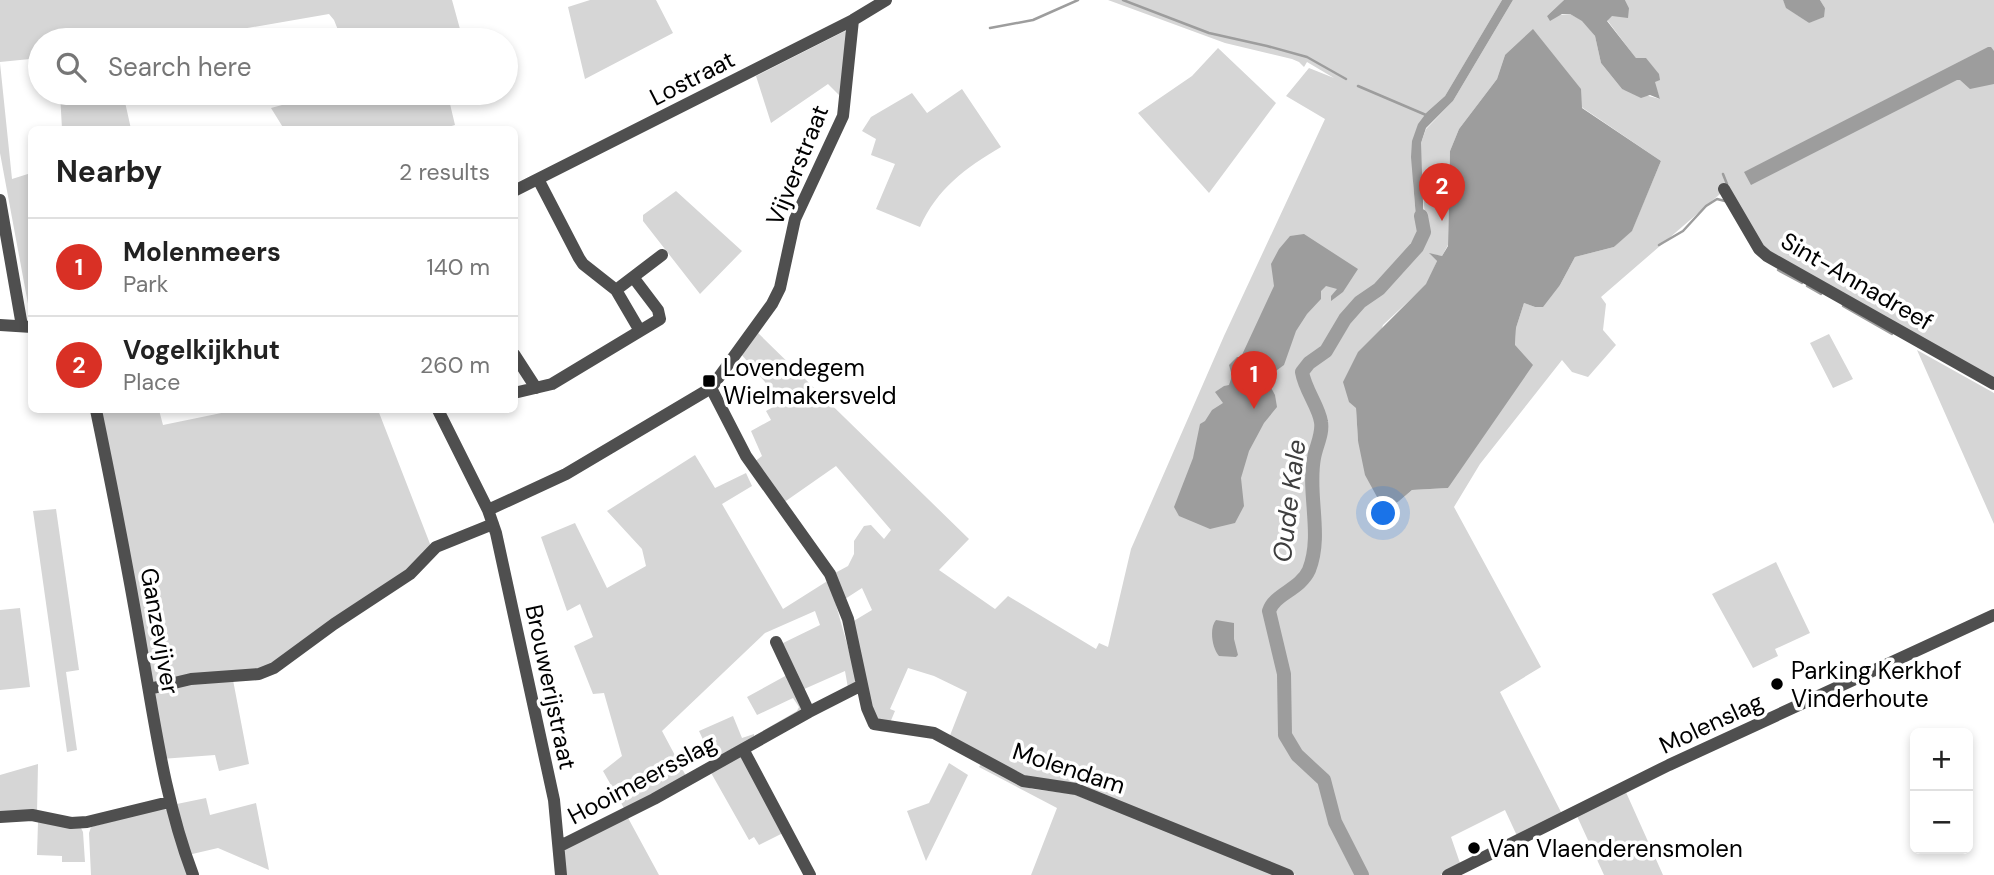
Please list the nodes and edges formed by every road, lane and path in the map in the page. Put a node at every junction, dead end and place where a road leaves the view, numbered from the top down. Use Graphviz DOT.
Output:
graph roads {
  1 [pos="886,0"];
  2 [pos="853,20"];
  3 [pos="538,179"];
  4 [pos="518,189"];
  5 [pos="1724,189"];
  6 [pos="0,200"];
  7 [pos="662,255"];
  8 [pos="633,278"];
  9 [pos="616,290"];
  10 [pos="0,325"];
  11 [pos="27,327"];
  12 [pos="640,331"];
  13 [pos="518,360"];
  14 [pos="1994,384"];
  15 [pos="536,388"];
  16 [pos="711,388"];
  17 [pos="518,392"];
  18 [pos="97,413"];
  19 [pos="440,413"];
  20 [pos="488,510"];
  21 [pos="494,524"];
  22 [pos="1994,615"];
  23 [pos="776,642"];
  24 [pos="862,685"];
  25 [pos="149,689"];
  26 [pos="809,712"];
  27 [pos="743,749"];
  28 [pos="169,802"];
  29 [pos="0,817"];
  30 [pos="560,846"];
  31 [pos="193,875"];
  32 [pos="561,875"];
  33 [pos="810,875"];
  34 [pos="1288,875"];
  35 [pos="1448,875"];
  1 -- 2 [label="street, Lostraat"];
  2 -- 3 [label="street, Lostraat"];
  2 -- 16 [label="street, Vijverstraat"];
  3 -- 4 [label="street, Lostraat"];
  3 -- 9 [label="street"];
  5 -- 14 [label="street, Sint-Annadreef"];
  6 -- 11 [label="street"];
  7 -- 8 [label="street"];
  8 -- 9 [label="street"];
  8 -- 12 [label="street"];
  9 -- 12 [label="street"];
  10 -- 11 [label="street"];
  12 -- 15 [label="street"];
  13 -- 15 [label="street"];
  15 -- 17 [label="street"];
  16 -- 20 [label="street"];
  16 -- 24 [label="street"];
  18 -- 25 [label="street, Ganzevijver"];
  19 -- 20 [label="street, Brouwerijstraat"];
  20 -- 21 [label="street, Brouwerijstraat"];
  21 -- 25 [label="street"];
  21 -- 30 [label="street, Brouwerijstraat"];
  22 -- 35 [label="street, Molenslag"];
  23 -- 26 [label="street"];
  24 -- 26 [label="street, Hooimeersslag"];
  24 -- 34 [label="street, Molendam"];
  25 -- 28 [label="street, Ganzevijver"];
  26 -- 27 [label="street, Hooimeersslag"];
  27 -- 30 [label="street, Hooimeersslag"];
  27 -- 33 [label="street, Hooimeersslag"];
  28 -- 29 [label="street"];
  28 -- 31 [label="street, Ganzevijver"];
  30 -- 32 [label="street, Brouwerijstraat"];
}
